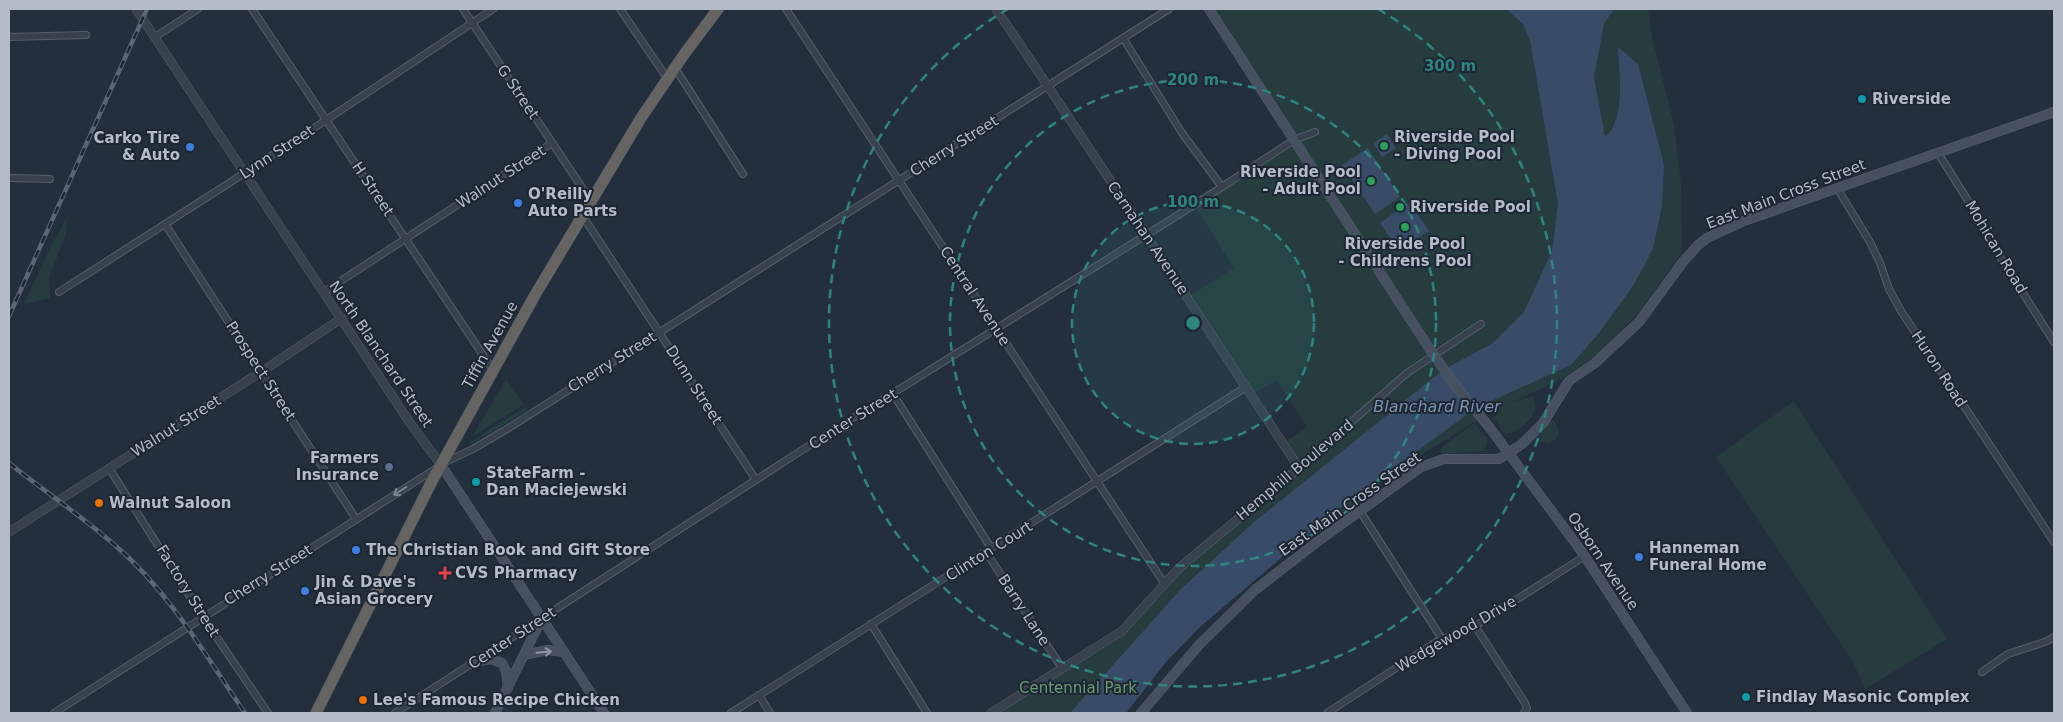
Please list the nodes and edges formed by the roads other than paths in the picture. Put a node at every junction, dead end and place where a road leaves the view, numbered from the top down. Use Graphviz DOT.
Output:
graph roads {
  1 [pos="136,9"];
  2 [pos="198,9"];
  3 [pos="252,9"];
  4 [pos="463,9"];
  5 [pos="493,9"];
  6 [pos="620,9"];
  7 [pos="786,9"];
  8 [pos="996,9"];
  9 [pos="1169,9"];
  10 [pos="1208,9"];
  11 [pos="712,13"];
  12 [pos="472,23"];
  13 [pos="86,35"];
  14 [pos="9,37"];
  15 [pos="155,37"];
  16 [pos="1123,38"];
  17 [pos="674,68"];
  18 [pos="667,78"];
  19 [pos="1047,87"];
  20 [pos="2054,112"];
  21 [pos="327,120"];
  22 [pos="1315,132"];
  23 [pos="1294,140"];
  24 [pos="552,143"];
  25 [pos="1938,153"];
  26 [pos="245,173"];
  27 [pos="742,174"];
  28 [pos="9,178"];
  29 [pos="50,179"];
  30 [pos="899,180"];
  31 [pos="1222,187"];
  32 [pos="1837,188"];
  33 [pos="591,201"];
  34 [pos="582,215"];
  35 [pos="165,224"];
  36 [pos="1146,235"];
  37 [pos="407,239"];
  38 [pos="58,292"];
  39 [pos="324,292"];
  40 [pos="342,318"];
  41 [pos="1481,324"];
  42 [pos="997,329"];
  43 [pos="660,332"];
  44 [pos="2054,342"];
  45 [pos="493,370"];
  46 [pos="262,372"];
  47 [pos="1246,387"];
  48 [pos="892,394"];
  49 [pos="1509,452"];
  50 [pos="441,464"];
  51 [pos="109,468"];
  52 [pos="1299,468"];
  53 [pos="756,480"];
  54 [pos="1099,481"];
  55 [pos="1360,511"];
  56 [pos="356,519"];
  57 [pos="9,532"];
  58 [pos="2054,542"];
  59 [pos="988,550"];
  60 [pos="1585,556"];
  61 [pos="1164,583"];
  62 [pos="203,617"];
  63 [pos="542,618"];
  64 [pos="872,624"];
  65 [pos="1475,626"];
  66 [pos="2054,637"];
  67 [pos="1442,639"];
  68 [pos="564,652"];
  69 [pos="524,655"];
  70 [pos="474,662"];
  71 [pos="1062,668"];
  72 [pos="1982,672"];
  73 [pos="508,688"];
  74 [pos="759,695"];
  75 [pos="1525,712"];
  76 [pos="54,713"];
  77 [pos="268,713"];
  78 [pos="316,713"];
  79 [pos="395,713"];
  80 [pos="495,713"];
  81 [pos="604,713"];
  82 [pos="731,713"];
  83 [pos="770,713"];
  84 [pos="927,713"];
  85 [pos="991,713"];
  86 [pos="1141,713"];
  87 [pos="1327,713"];
  88 [pos="1687,713"];
  1 -- 15 [label="street, North Blanchard Street"];
  2 -- 15 [label="street"];
  3 -- 21 [label="street, H Street"];
  4 -- 12 [label="street, G Street"];
  5 -- 12 [label="street, Lynn Street"];
  6 -- 18 [label="street"];
  7 -- 30 [label="street, Central Avenue"];
  8 -- 19 [label="street, Carnahan Avenue"];
  9 -- 16 [label="street, Cherry Street"];
  10 -- 23 [label="main road, Osborn Avenue"];
  11 -- 17 [label="highway, Tiffin Avenue"];
  12 -- 21 [label="street, Lynn Street"];
  12 -- 24 [label="street, G Street"];
  13 -- 14 [label="street"];
  15 -- 26 [label="street, North Blanchard Street"];
  16 -- 19 [label="street, Cherry Street"];
  16 -- 31 [label="street"];
  17 -- 18 [label="highway, Tiffin Avenue"];
  17 -- 27 [label="street"];
  18 -- 33 [label="highway, Tiffin Avenue"];
  19 -- 30 [label="street, Cherry Street"];
  19 -- 36 [label="street, Carnahan Avenue"];
  20 -- 25 [label="main road, East Main Cross Street"];
  21 -- 26 [label="street, Lynn Street"];
  21 -- 37 [label="street, H Street"];
  22 -- 23 [label="street, Center Street"];
  23 -- 31 [label="street, Center Street"];
  23 -- 49 [label="main road, Osborn Avenue, bridge"];
  24 -- 33 [label="street, G Street"];
  24 -- 37 [label="street, Walnut Street"];
  25 -- 32 [label="main road, East Main Cross Street"];
  25 -- 44 [label="street, Mohican Road"];
  26 -- 35 [label="street, Lynn Street"];
  26 -- 39 [label="street, North Blanchard Street"];
  28 -- 29 [label="street"];
  30 -- 42 [label="street, Central Avenue"];
  30 -- 43 [label="street, Cherry Street"];
  31 -- 36 [label="street, Center Street"];
  32 -- 49 [label="main road, East Main Cross Street"];
  32 -- 58 [label="street, Huron Road"];
  33 -- 34 [label="highway, Tiffin Avenue"];
  34 -- 43 [label="street, Dunn Street"];
  34 -- 45 [label="highway, Tiffin Avenue"];
  35 -- 38 [label="street, Lynn Street"];
  35 -- 46 [label="street, Prospect Street"];
  36 -- 42 [label="street, Center Street"];
  36 -- 47 [label="street, Carnahan Avenue"];
  37 -- 39 [label="street, Walnut Street"];
  37 -- 45 [label="street, H Street"];
  39 -- 40 [label="street, North Blanchard Street"];
  40 -- 46 [label="street, Walnut Street"];
  40 -- 50 [label="street, North Blanchard Street"];
  41 -- 52 [label="street, Hemphill Boulevard"];
  42 -- 48 [label="street, Center Street"];
  42 -- 54 [label="street, Central Avenue"];
  43 -- 50 [label="street, Cherry Street"];
  43 -- 53 [label="street, Dunn Street"];
  45 -- 50 [label="highway, Tiffin Avenue"];
  46 -- 51 [label="street, Walnut Street"];
  46 -- 56 [label="street, Prospect Street"];
  47 -- 52 [label="street, Carnahan Avenue"];
  47 -- 54 [label="street, Clinton Court"];
  48 -- 53 [label="street, Center Street"];
  48 -- 59 [label="street, Barry Lane"];
  49 -- 55 [label="main road, East Main Cross Street"];
  49 -- 60 [label="main road, Osborn Avenue"];
  50 -- 56 [label="street, Cherry Street, one-way"];
  50 -- 63 [label="main road, North Blanchard Street"];
  50 -- 78 [label="highway, Tiffin Avenue"];
  51 -- 57 [label="street, Walnut Street"];
  51 -- 62 [label="street, Factory Street"];
  52 -- 61 [label="street, Hemphill Boulevard"];
  53 -- 63 [label="street, Center Street"];
  54 -- 59 [label="street, Clinton Court"];
  54 -- 61 [label="street, Central Avenue"];
  55 -- 67 [label="street"];
  55 -- 86 [label="main road, East Main Cross Street"];
  56 -- 62 [label="street, Cherry Street"];
  59 -- 64 [label="street, Clinton Court"];
  59 -- 71 [label="street, Barry Lane"];
  60 -- 65 [label="street, Wedgewood Drive"];
  60 -- 88 [label="main road, Osborn Avenue"];
  61 -- 71 [label="street, Hemphill Boulevard"];
  62 -- 76 [label="street, Cherry Street"];
  62 -- 77 [label="street, Factory Street"];
  63 -- 68 [label="main road, North Blanchard Street"];
  63 -- 69 [label="main road"];
  63 -- 70 [label="street, Center Street"];
  64 -- 74 [label="street, Clinton Court"];
  64 -- 84 [label="street"];
  65 -- 67 [label="street, Wedgewood Drive"];
  65 -- 75 [label="street"];
  66 -- 72 [label="street"];
  67 -- 87 [label="street, Wedgewood Drive"];
  69 -- 68 [label="main road, one-way"];
  68 -- 81 [label="main road, North Blanchard Street"];
  69 -- 73 [label="main road"];
  70 -- 73 [label="main road"];
  70 -- 79 [label="street, Center Street"];
  71 -- 85 [label="street, Hemphill Boulevard"];
  73 -- 80 [label="main road"];
  74 -- 82 [label="street, Clinton Court"];
  74 -- 83 [label="street"];
}
